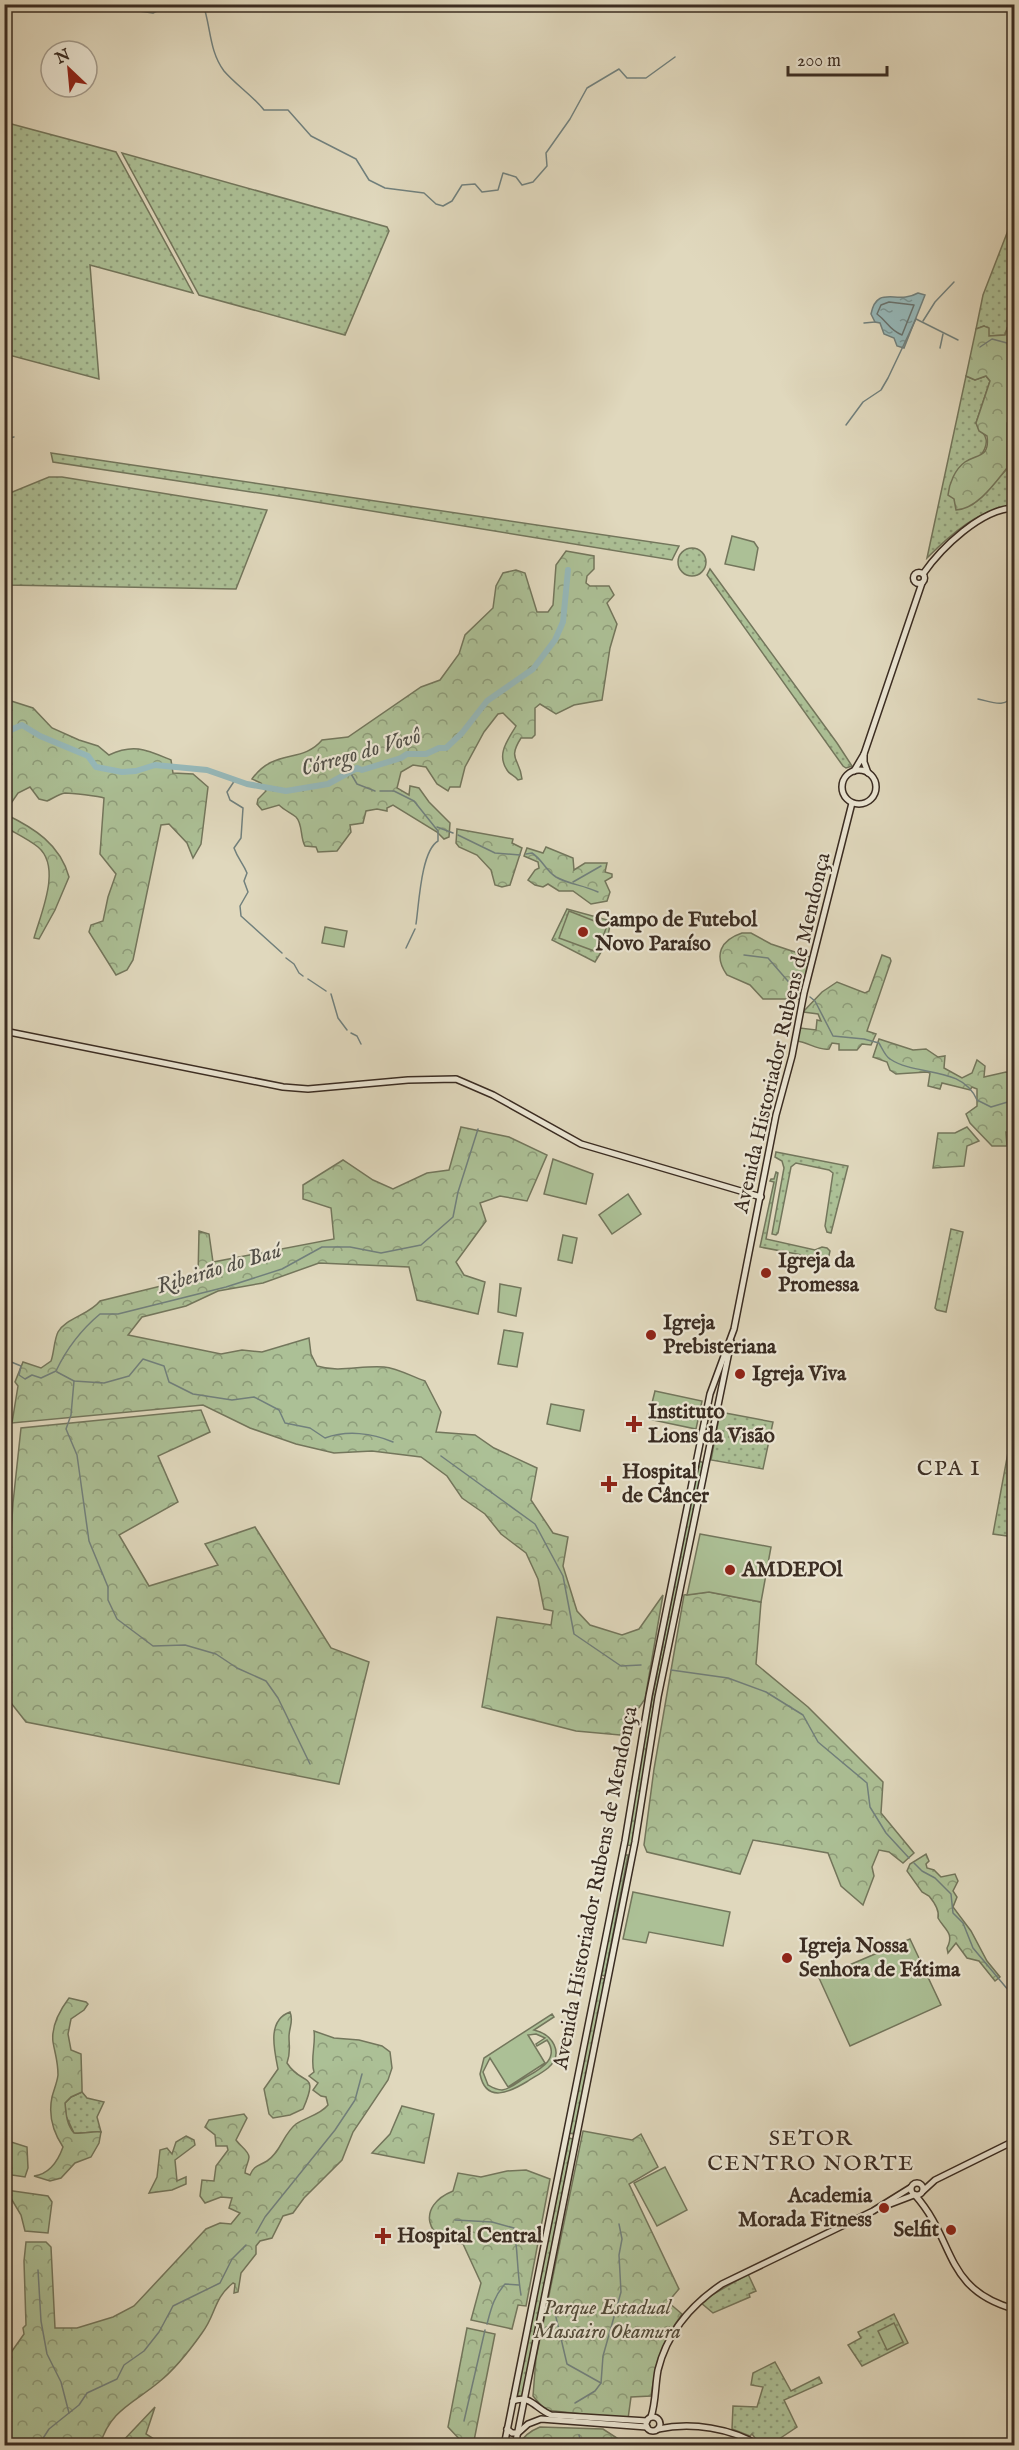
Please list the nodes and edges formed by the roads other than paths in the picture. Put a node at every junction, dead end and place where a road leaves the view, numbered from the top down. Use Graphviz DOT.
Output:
graph roads {
  1 [pos="1014,508"];
  2 [pos="923,578"];
  3 [pos="914,581"];
  4 [pos="913,610"];
  5 [pos="864,754"];
  6 [pos="854,771"];
  7 [pos="868,773"];
  8 [pos="852,803"];
  9 [pos="4,1031"];
  10 [pos="761,1197"];
  11 [pos="731,1340"];
  12 [pos="718,1374"];
  13 [pos="724,1379"];
  14 [pos="1014,2141"];
  15 [pos="935,2180"];
  16 [pos="920,2184"];
  17 [pos="910,2188"];
  18 [pos="922,2191"];
  19 [pos="914,2195"];
  20 [pos="926,2209"];
  21 [pos="873,2211"];
  22 [pos="1014,2309"];
  23 [pos="527,2383"];
  24 [pos="524,2398"];
  25 [pos="513,2401"];
  26 [pos="533,2403"];
  27 [pos="654,2408"];
  28 [pos="590,2420"];
  29 [pos="659,2420"];
  30 [pos="648,2422"];
  31 [pos="672,2426"];
  32 [pos="507,2429"];
  33 [pos="658,2429"];
  34 [pos="518,2433"];
  35 [pos="504,2445"];
  36 [pos="515,2445"];
  37 [pos="760,2445"];
  1 -- 2 [label="main road"];
  2 -- 3 [label="main road"];
  2 -- 3 [label="main road"];
  2 -- 4 [label="main road"];
  3 -- 4 [label="main road"];
  4 -- 5 [label="main road"];
  5 -- 6 [label="main road"];
  5 -- 7 [label="main road"];
  6 -- 7 [label="main road"];
  6 -- 8 [label="main road"];
  7 -- 8 [label="main road"];
  8 -- 10 [label="main road, Avenida Historiador Rubens de Mendonça"];
  9 -- 10 [label="main road"];
  10 -- 11 [label="main road, Avenida Historiador Rubens de Mendonça"];
  11 -- 12 [label="main road, Avenida Historiador Rubens de Mendonça"];
  11 -- 13 [label="main road, Avenida Historiador Rubens de Mendonça"];
  12 -- 13 [label="main road"];
  12 -- 25 [label="main road, Avenida Historiador Rubens de Mendonça"];
  13 -- 23 [label="main road, Avenida Historiador Rubens de Mendonça"];
  14 -- 15 [label="main road"];
  15 -- 16 [label="main road"];
  15 -- 18 [label="main road"];
  16 -- 17 [label="main road"];
  16 -- 18 [label="main road"];
  17 -- 19 [label="main road"];
  17 -- 21 [label="main road"];
  18 -- 19 [label="main road"];
  18 -- 20 [label="main road"];
  19 -- 20 [label="main road"];
  19 -- 21 [label="main road"];
  20 -- 22 [label="main road"];
  21 -- 27 [label="main road"];
  23 -- 24 [label="main road, Avenida Historiador Rubens de Mendonça"];
  23 -- 26 [label="main road"];
  24 -- 25 [label="main road"];
  24 -- 26 [label="main road"];
  24 -- 34 [label="main road, Avenida Historiador Rubens de Mendonça"];
  25 -- 32 [label="main road, Avenida Historiador Rubens de Mendonça"];
  26 -- 28 [label="main road"];
  27 -- 29 [label="main road"];
  27 -- 30 [label="main road"];
  28 -- 30 [label="main road"];
  28 -- 34 [label="main road"];
  29 -- 30 [label="main road"];
  29 -- 31 [label="main road"];
  29 -- 33 [label="main road"];
  30 -- 33 [label="main road"];
  31 -- 33 [label="main road"];
  31 -- 37 [label="main road"];
  32 -- 34 [label="main road"];
  32 -- 35 [label="main road, Avenida Historiador Rubens de Mendonça"];
  34 -- 36 [label="main road, Avenida Historiador Rubens de Mendonça"];
}
